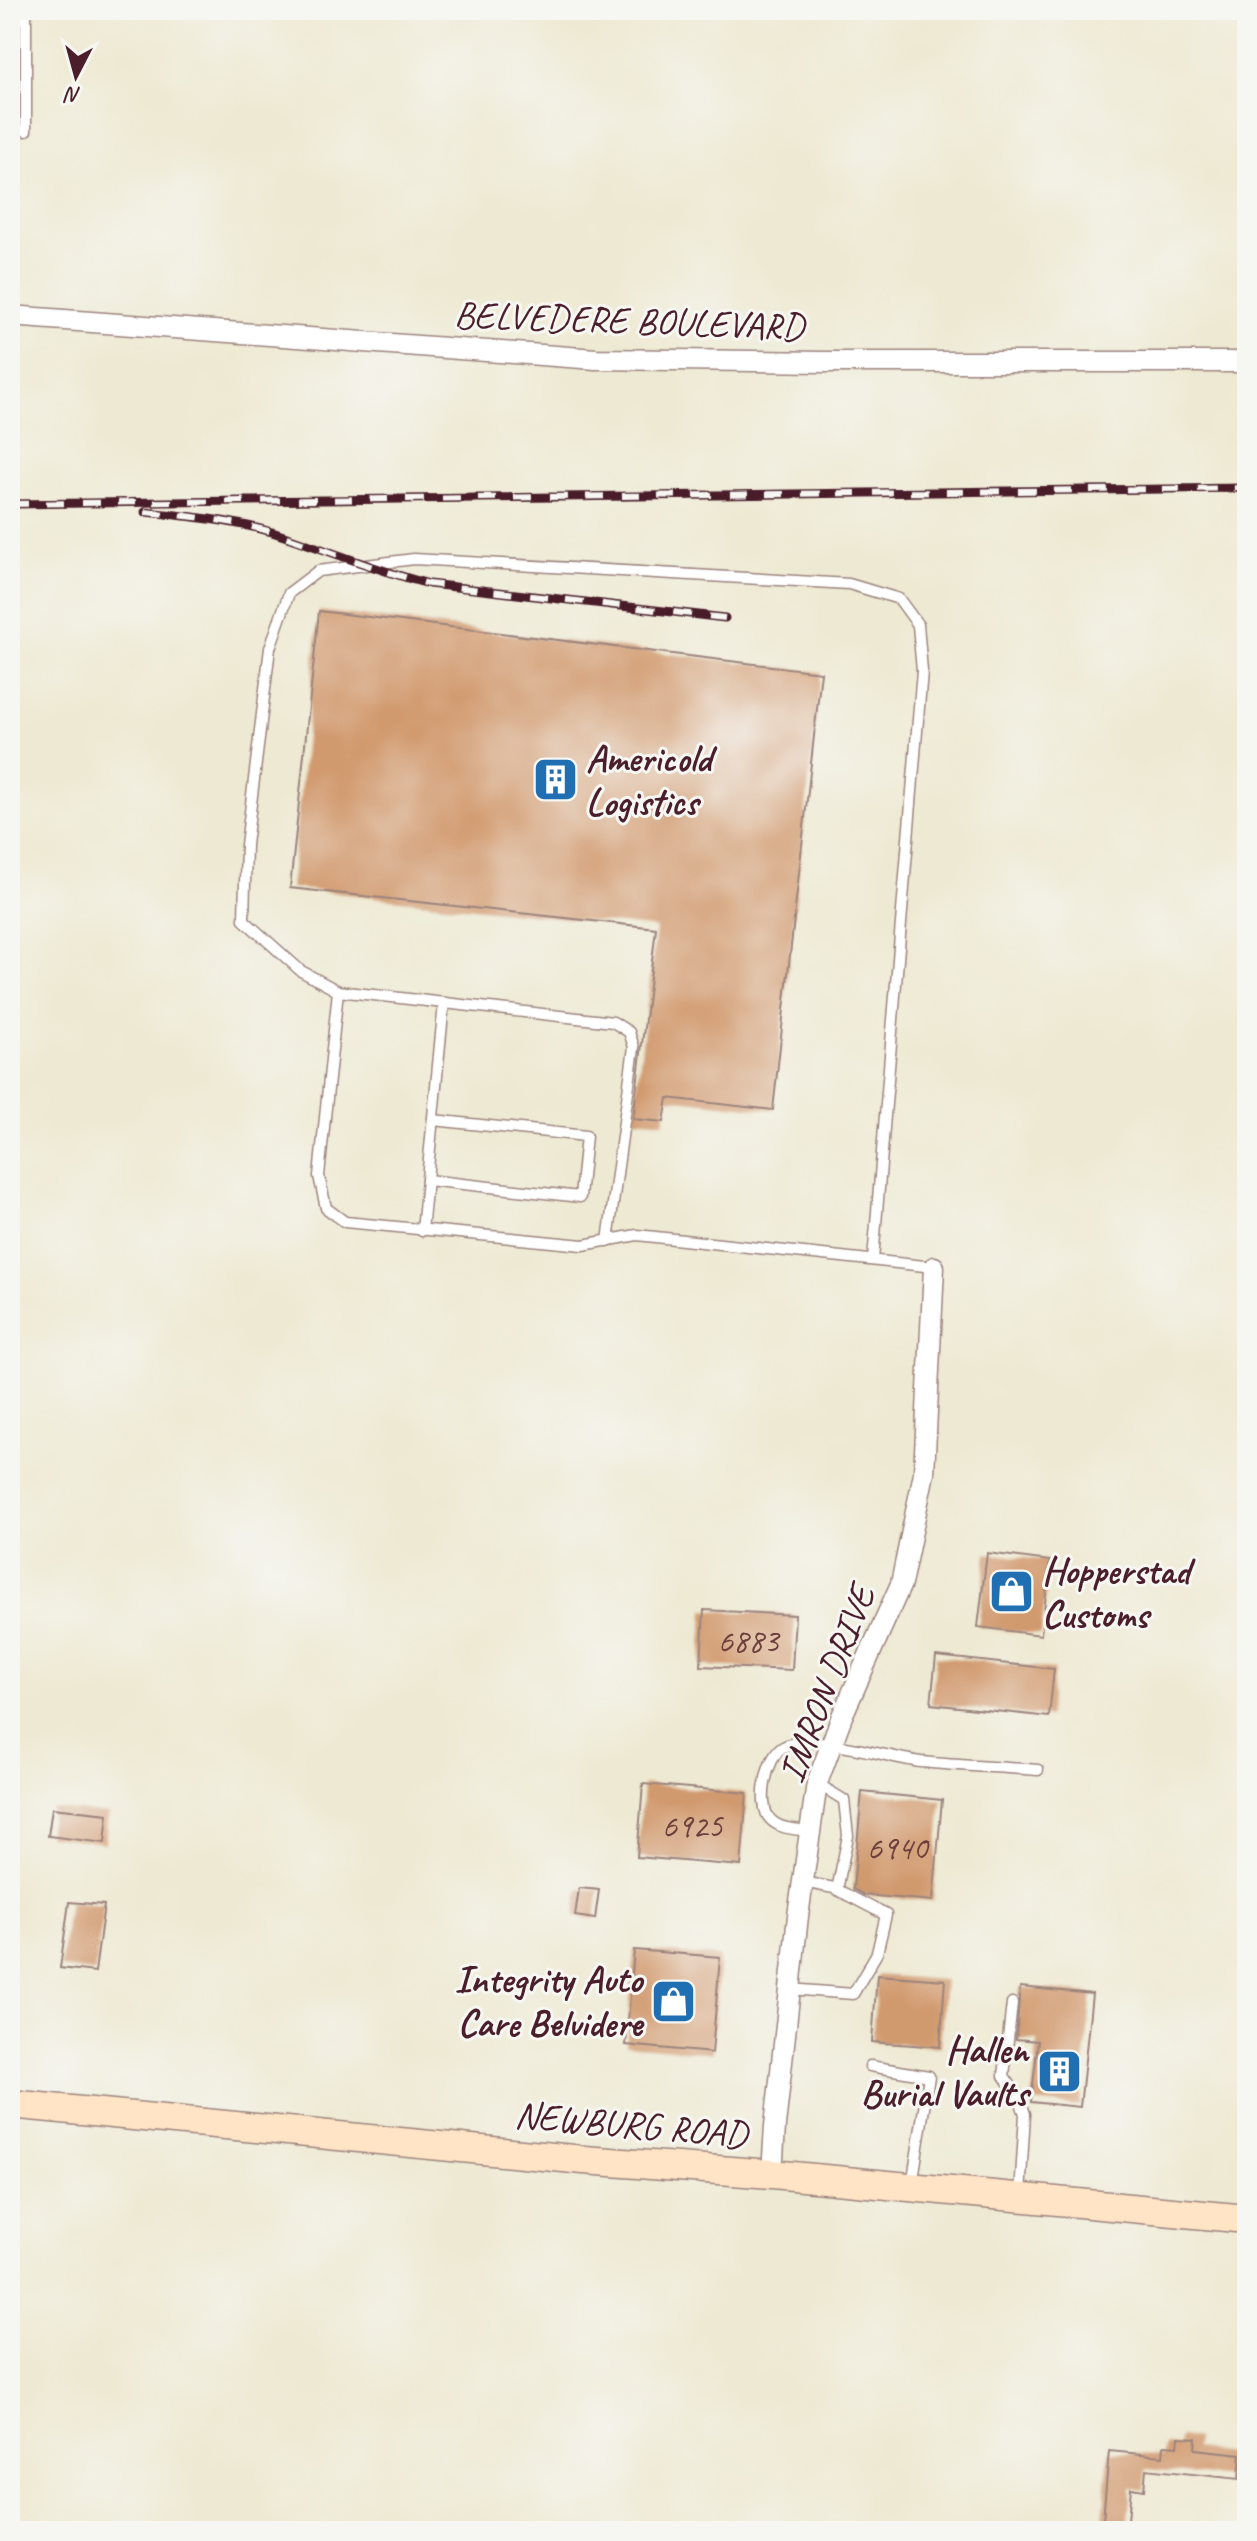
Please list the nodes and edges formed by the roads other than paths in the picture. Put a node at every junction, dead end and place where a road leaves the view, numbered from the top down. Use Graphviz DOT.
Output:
graph roads {
  1 [pos="26,10"];
  2 [pos="26,131"];
  3 [pos="10,316"];
  4 [pos="1247,362"];
  5 [pos="338,991"];
  6 [pos="444,1003"];
  7 [pos="433,1120"];
  8 [pos="427,1180"];
  9 [pos="422,1231"];
  10 [pos="608,1241"];
  11 [pos="873,1260"];
  12 [pos="934,1267"];
  13 [pos="831,1745"];
  14 [pos="1038,1770"];
  15 [pos="817,1783"];
  16 [pos="810,1831"];
  17 [pos="803,1882"];
  18 [pos="837,1890"];
  19 [pos="790,1989"];
  20 [pos="1012,2003"];
  21 [pos="870,2066"];
  22 [pos="10,2104"];
  23 [pos="772,2174"];
  24 [pos="912,2187"];
  25 [pos="1020,2197"];
  26 [pos="1247,2219"];
  1 -- 2 [label="lane"];
  3 -- 4 [label="street, BELVEDERE BOULEVARD"];
  5 -- 6 [label="lane"];
  5 -- 9 [label="lane"];
  5 -- 11 [label="lane"];
  6 -- 7 [label="lane"];
  6 -- 10 [label="lane"];
  7 -- 8 [label="lane"];
  7 -- 8 [label="lane"];
  8 -- 9 [label="lane"];
  9 -- 10 [label="lane"];
  10 -- 11 [label="lane"];
  11 -- 12 [label="lane"];
  12 -- 13 [label="street, IMRON DRIVE"];
  13 -- 14 [label="lane"];
  13 -- 15 [label="street, IMRON DRIVE"];
  13 -- 16 [label="lane"];
  15 -- 16 [label="street, IMRON DRIVE"];
  15 -- 18 [label="lane"];
  16 -- 17 [label="street, IMRON DRIVE"];
  17 -- 18 [label="lane"];
  17 -- 19 [label="street, IMRON DRIVE"];
  18 -- 19 [label="lane"];
  19 -- 23 [label="street, IMRON DRIVE"];
  20 -- 25 [label="lane"];
  21 -- 24 [label="lane"];
  22 -- 23 [label="main road, NEWBURG ROAD"];
  23 -- 24 [label="main road, NEWBURG ROAD"];
  24 -- 25 [label="main road, NEWBURG ROAD"];
  25 -- 26 [label="main road, NEWBURG ROAD"];
}
